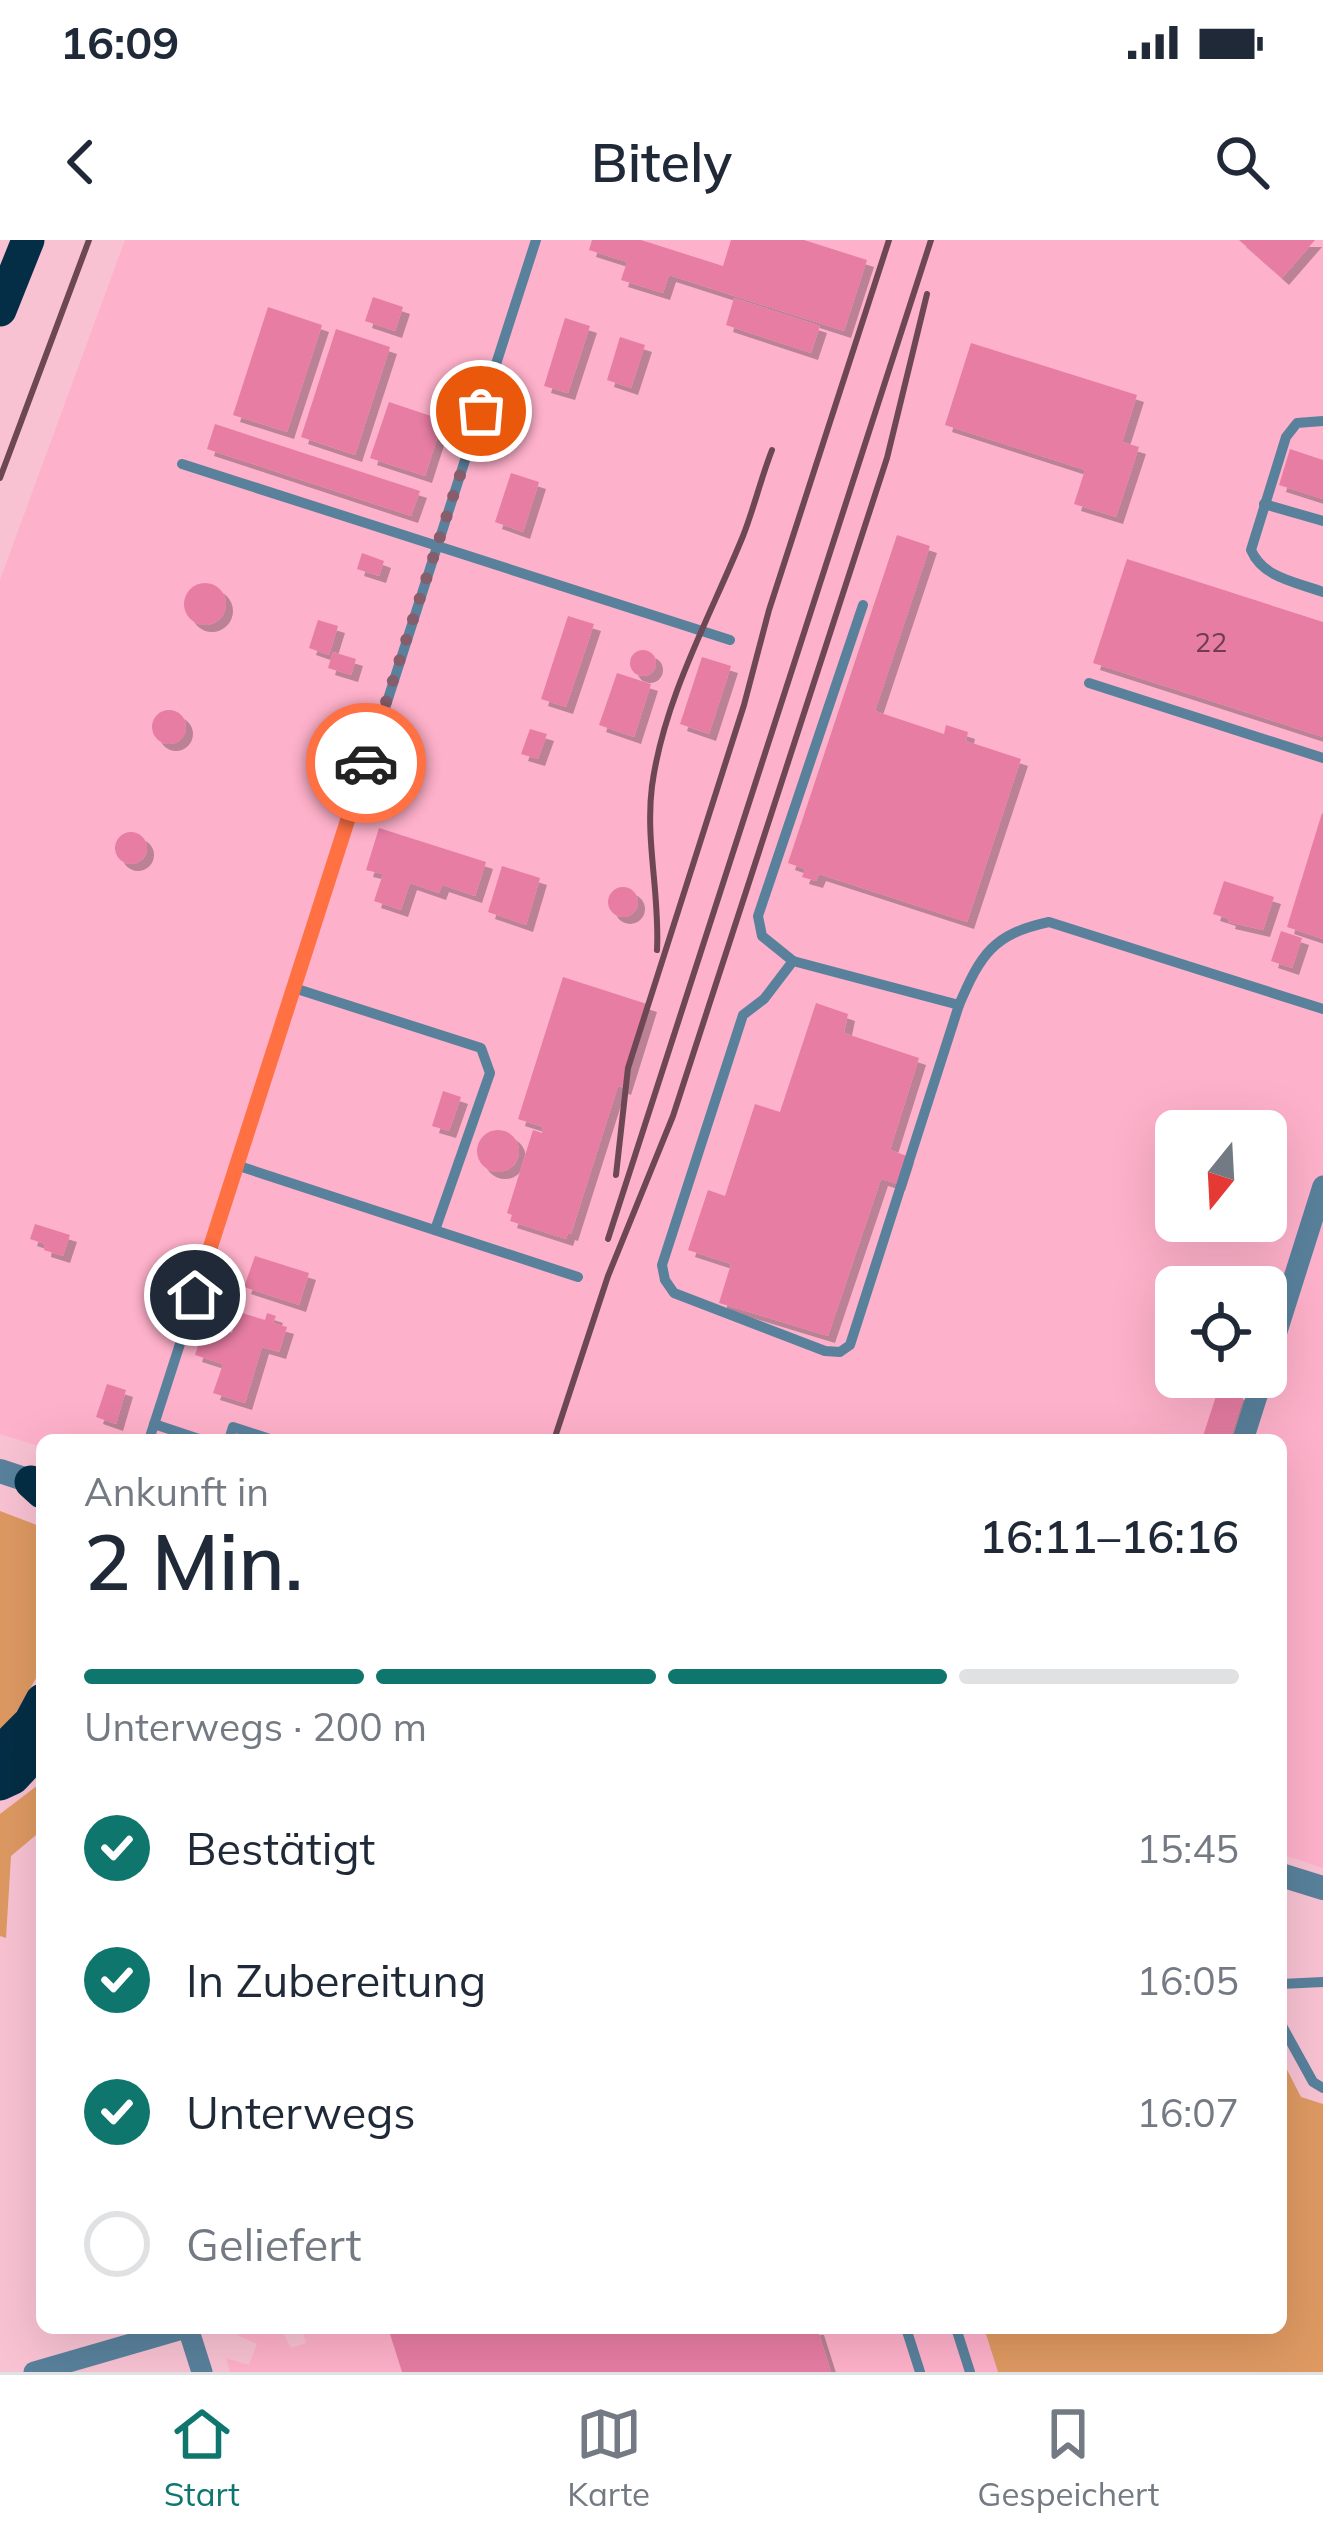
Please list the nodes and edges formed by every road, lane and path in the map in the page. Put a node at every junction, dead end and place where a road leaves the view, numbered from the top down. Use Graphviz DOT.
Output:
graph roads {
  1 [pos="28,240"];
  2 [pos="536,240"];
  3 [pos="0,310"];
  4 [pos="1323,421"];
  5 [pos="182,464"];
  6 [pos="1264,504"];
  7 [pos="1323,520"];
  8 [pos="437,546"];
  9 [pos="1323,592"];
  10 [pos="862,605"];
  11 [pos="730,640"];
  12 [pos="1089,683"];
  13 [pos="1323,758"];
  14 [pos="794,961"];
  15 [pos="294,988"];
  16 [pos="958,1005"];
  17 [pos="1323,1009"];
  18 [pos="236,1166"];
  19 [pos="1323,1186"];
  20 [pos="436,1230"];
  21 [pos="578,1277"];
  22 [pos="1287,1300"];
  23 [pos="1256,1398"];
  24 [pos="154,1424"];
  25 [pos="151,1434"];
  26 [pos="184,1434"];
  27 [pos="1245,1434"];
  28 [pos="36,1711"];
  29 [pos="0,1752"];
  30 [pos="36,1753"];
  31 [pos="0,1784"];
  32 [pos="1287,1877"];
  33 [pos="1323,1888"];
  34 [pos="1323,1982"];
  35 [pos="1287,1984"];
  36 [pos="1287,2035"];
  37 [pos="1323,2088"];
  38 [pos="166,2334"];
  39 [pos="189,2334"];
  40 [pos="908,2334"];
  41 [pos="958,2334"];
  42 [pos="34,2372"];
  43 [pos="202,2372"];
  44 [pos="920,2372"];
  45 [pos="970,2372"];
  1 -- 3 [label="highway"];
  2 -- 8 [label="lane"];
  4 -- 6 [label="lane"];
  5 -- 8 [label="lane"];
  6 -- 7 [label="lane"];
  6 -- 9 [label="lane"];
  8 -- 11 [label="lane"];
  8 -- 15 [label="lane"];
  10 -- 14 [label="lane"];
  12 -- 13 [label="lane"];
  14 -- 16 [label="lane"];
  14 -- 16 [label="lane"];
  15 -- 18 [label="lane"];
  15 -- 20 [label="lane"];
  16 -- 17 [label="lane"];
  18 -- 20 [label="lane"];
  18 -- 24 [label="lane"];
  19 -- 22 [label="street"];
  20 -- 21 [label="lane"];
  23 -- 27 [label="street"];
  24 -- 25 [label="lane"];
  24 -- 26 [label="lane"];
  28 -- 29 [label="highway"];
  30 -- 31 [label="highway"];
  32 -- 33 [label="street"];
  34 -- 35 [label="lane"];
  36 -- 37 [label="lane"];
  38 -- 42 [label="street"];
  39 -- 43 [label="street"];
  40 -- 44 [label="lane"];
  41 -- 45 [label="lane"];
}
